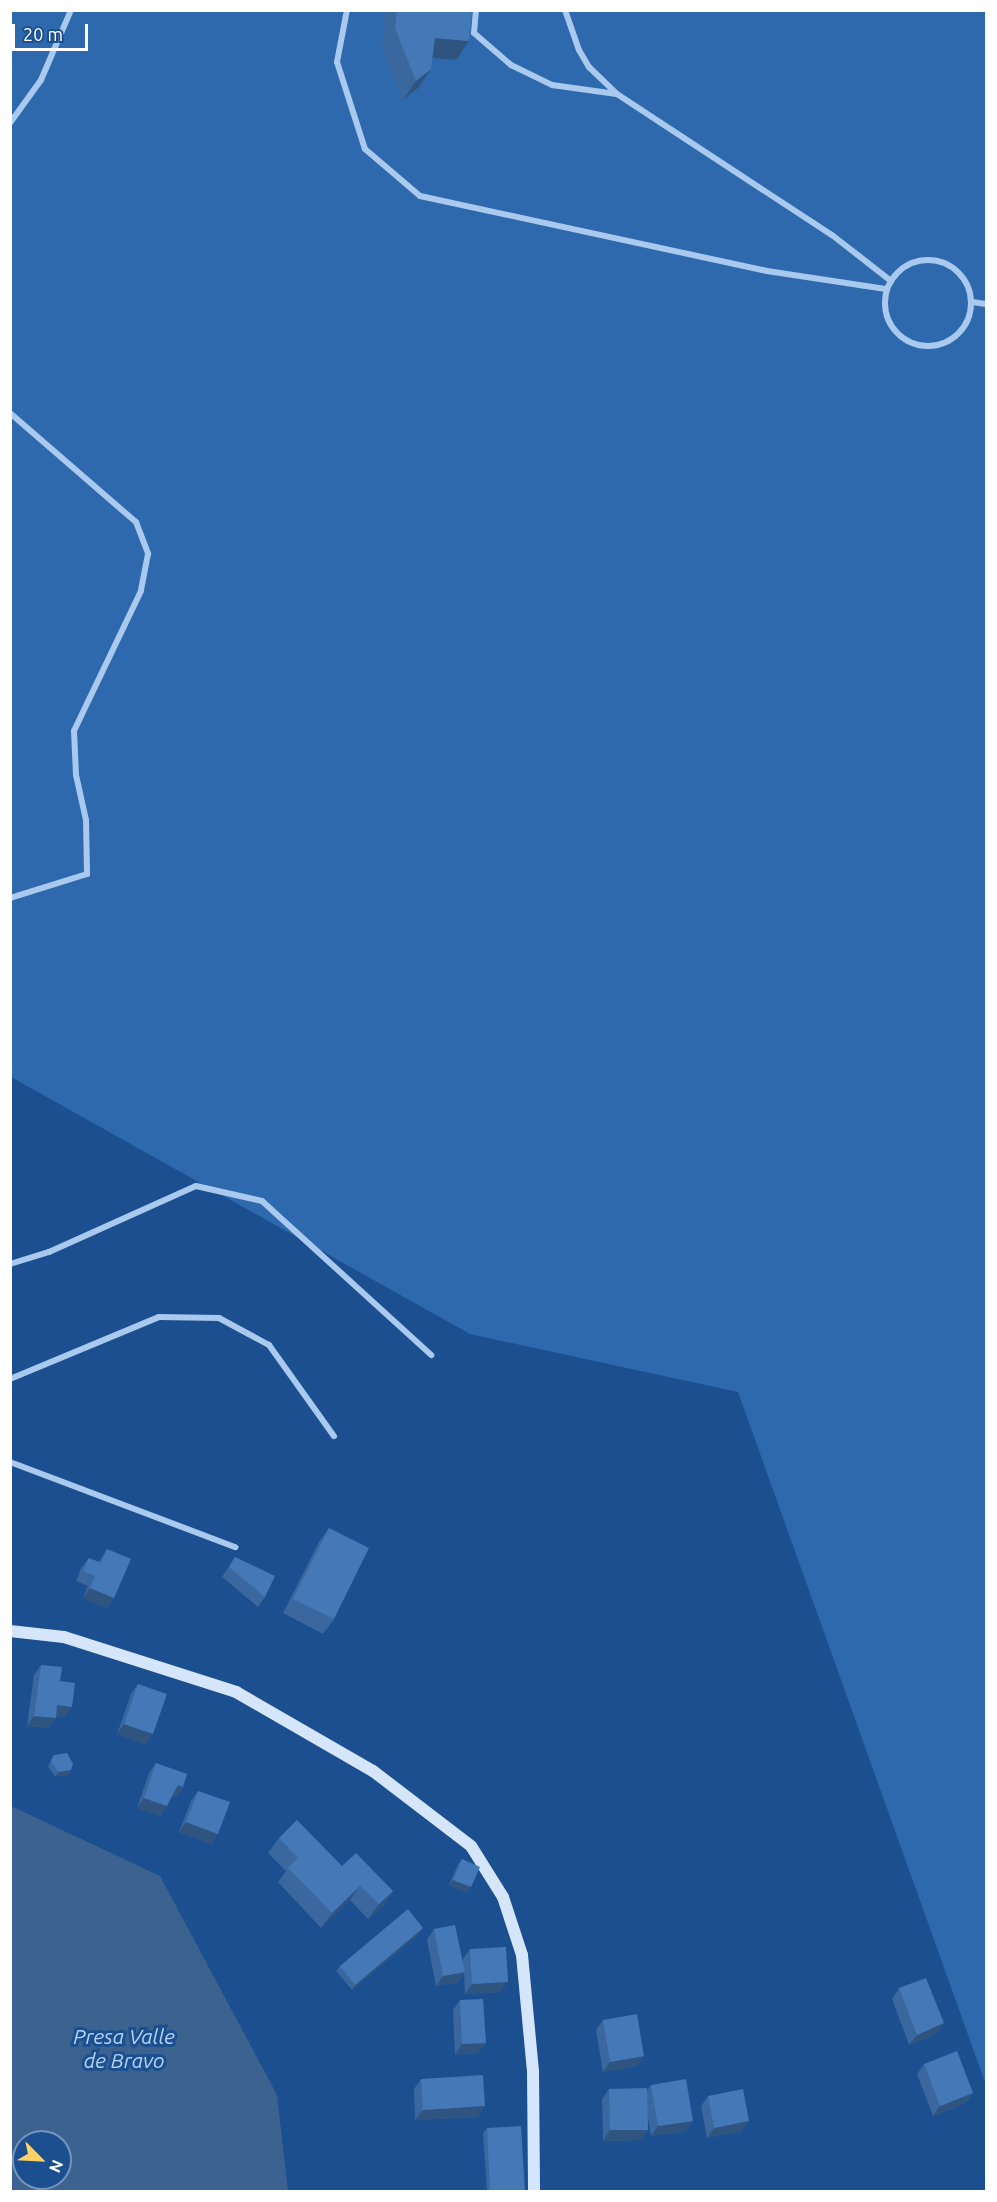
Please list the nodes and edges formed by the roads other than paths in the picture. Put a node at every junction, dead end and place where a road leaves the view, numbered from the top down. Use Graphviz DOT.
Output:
graph roads {
  1 [pos="71,10"];
  2 [pos="346,10"];
  3 [pos="476,10"];
  4 [pos="565,10"];
  5 [pos="617,94"];
  6 [pos="10,123"];
  7 [pos="891,281"];
  8 [pos="886,289"];
  9 [pos="972,302"];
  10 [pos="987,304"];
  11 [pos="10,413"];
  12 [pos="10,898"];
  13 [pos="10,1264"];
  14 [pos="431,1355"];
  15 [pos="10,1379"];
  16 [pos="334,1436"];
  17 [pos="10,1462"];
  18 [pos="235,1547"];
  19 [pos="10,1631"];
  20 [pos="534,2192"];
  1 -- 6 [label="street"];
  2 -- 8 [label="street"];
  3 -- 5 [label="street"];
  4 -- 5 [label="street"];
  5 -- 7 [label="street"];
  7 -- 8 [label="street"];
  7 -- 9 [label="street"];
  8 -- 9 [label="street"];
  9 -- 10 [label="street"];
  11 -- 12 [label="street"];
  13 -- 14 [label="street"];
  15 -- 16 [label="street"];
  17 -- 18 [label="street"];
  19 -- 20 [label="main road"];
}
